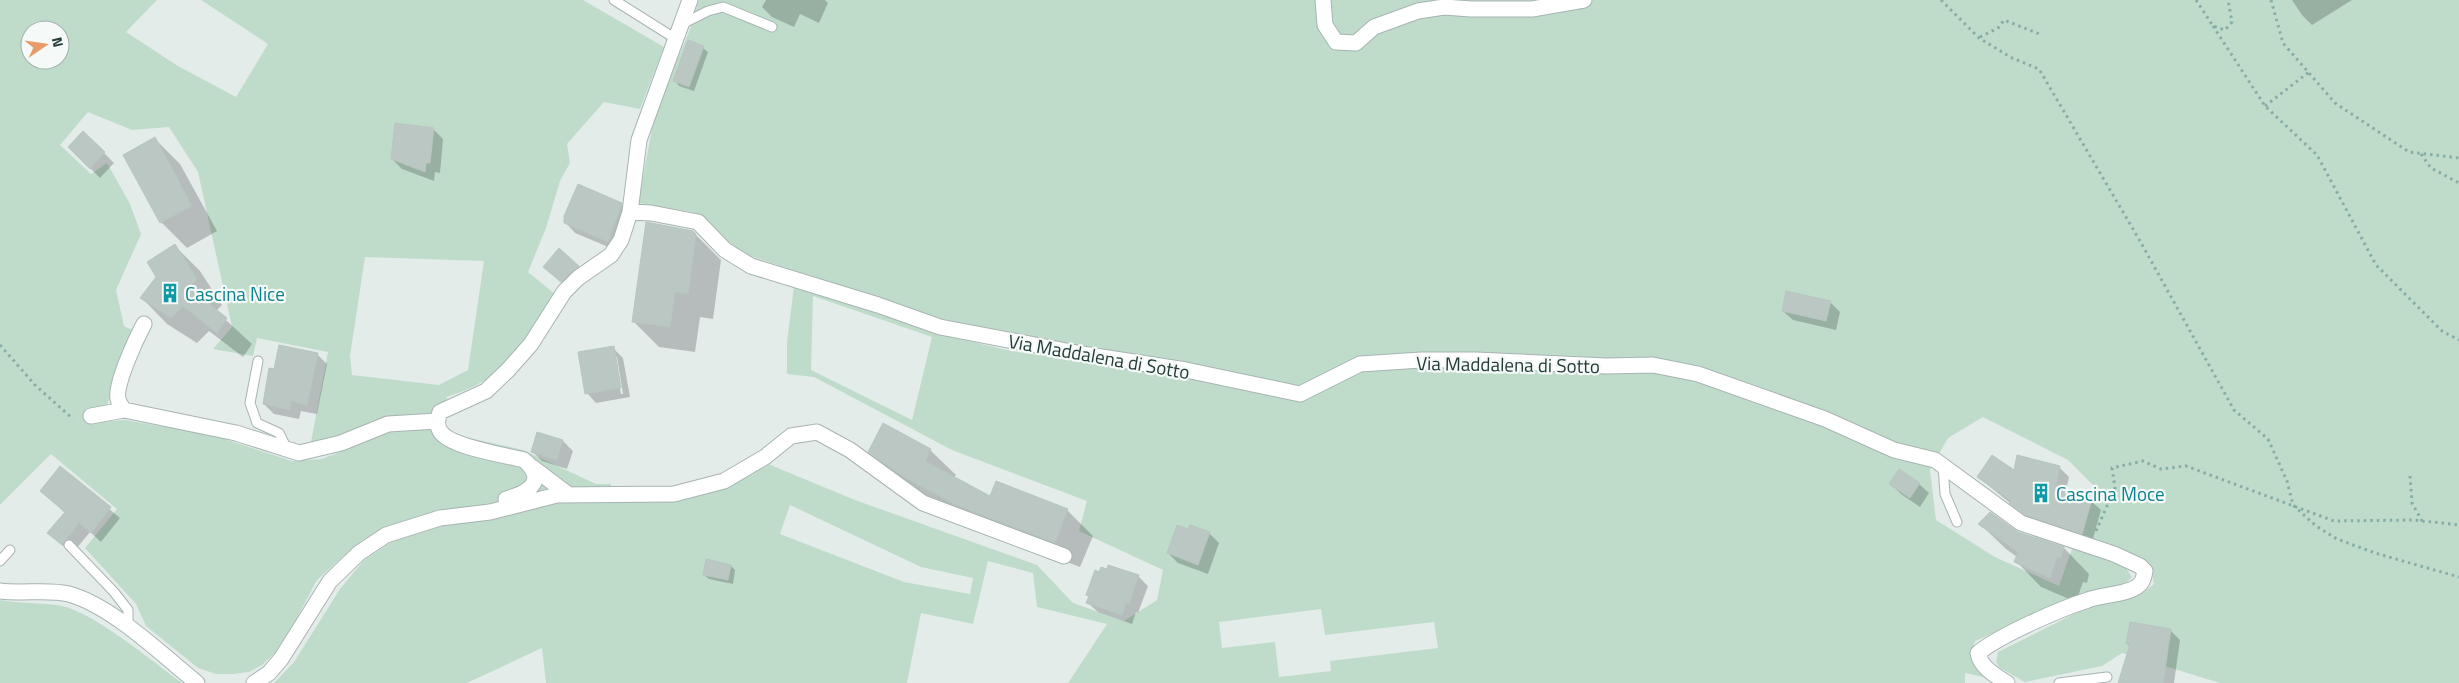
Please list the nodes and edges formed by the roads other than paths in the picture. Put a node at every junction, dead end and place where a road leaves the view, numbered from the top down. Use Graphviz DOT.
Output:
graph roads {
  1 [pos="614,0"];
  2 [pos="620,0"];
  3 [pos="690,0"];
  4 [pos="1323,0"];
  5 [pos="1584,0"];
  6 [pos="629,11"];
  7 [pos="772,27"];
  8 [pos="679,32"];
  9 [pos="630,212"];
  10 [pos="144,324"];
  11 [pos="258,361"];
  12 [pos="124,410"];
  13 [pos="91,416"];
  14 [pos="437,421"];
  15 [pos="288,450"];
  16 [pos="1943,466"];
  17 [pos="532,467"];
  18 [pos="569,495"];
  19 [pos="462,514"];
  20 [pos="1958,522"];
  21 [pos="69,545"];
  22 [pos="10,550"];
  23 [pos="1064,556"];
  24 [pos="0,561"];
  25 [pos="0,590"];
  26 [pos="128,629"];
  27 [pos="2107,677"];
  28 [pos="197,683"];
  29 [pos="254,683"];
  30 [pos="2007,683"];
  31 [pos="2059,683"];
  1 -- 6 [label="lane"];
  2 -- 6 [label="lane"];
  3 -- 8 [label="street"];
  4 -- 5 [label="street"];
  6 -- 8 [label="lane"];
  7 -- 8 [label="lane"];
  8 -- 9 [label="street"];
  9 -- 14 [label="street"];
  9 -- 16 [label="street, Via Maddalena di Sotto"];
  10 -- 12 [label="street"];
  11 -- 15 [label="lane"];
  12 -- 13 [label="street"];
  12 -- 15 [label="street"];
  14 -- 15 [label="street"];
  14 -- 17 [label="street"];
  16 -- 20 [label="lane"];
  16 -- 30 [label="street, Via Maddalena di Sotto"];
  17 -- 18 [label="street"];
  17 -- 19 [label="street"];
  18 -- 19 [label="street"];
  18 -- 23 [label="street"];
  19 -- 29 [label="street"];
  21 -- 26 [label="lane"];
  22 -- 24 [label="lane"];
  25 -- 26 [label="street"];
  26 -- 28 [label="street"];
  27 -- 31 [label="lane"];
}
